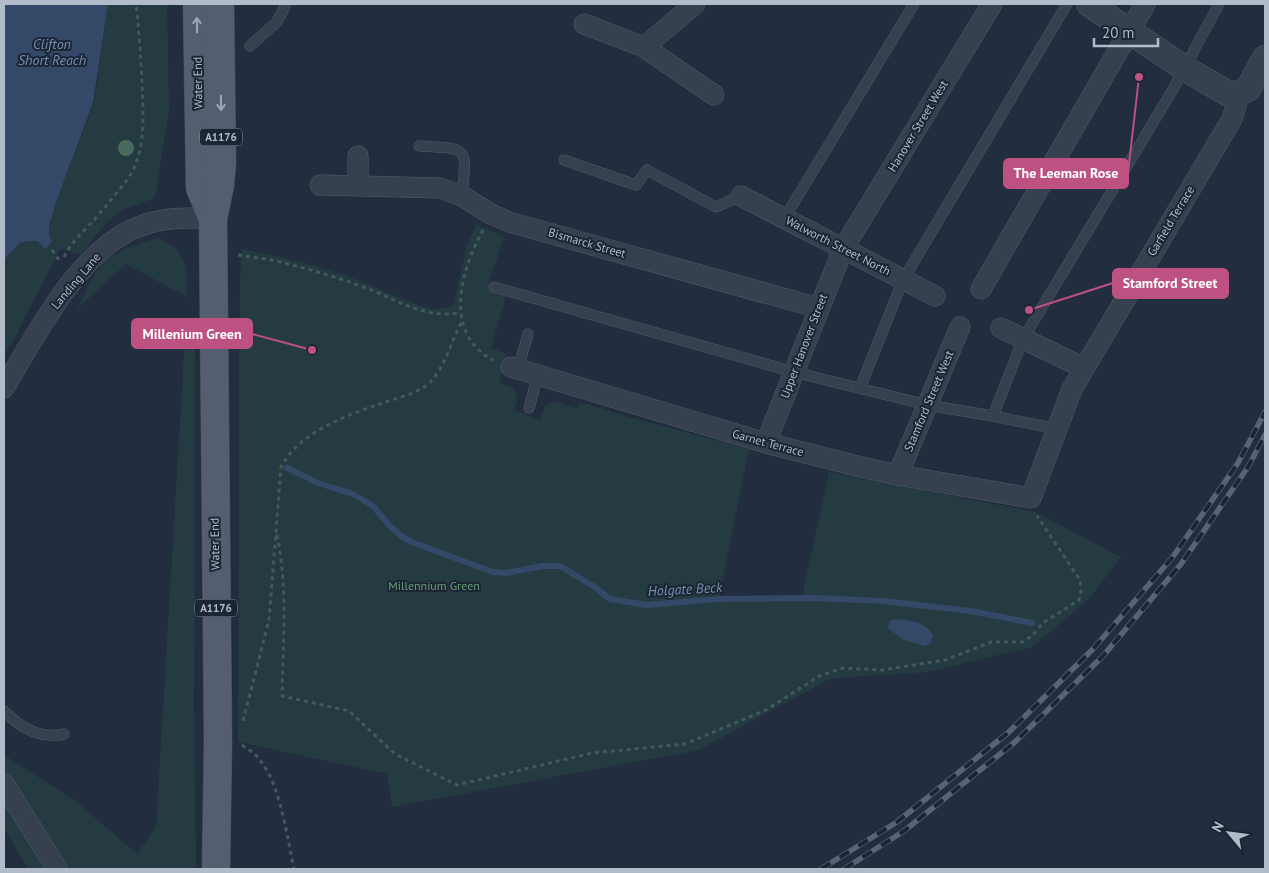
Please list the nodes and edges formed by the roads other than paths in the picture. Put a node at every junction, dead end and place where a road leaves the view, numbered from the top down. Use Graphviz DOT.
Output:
graph roads {
  1 [pos="197,4"];
  2 [pos="220,4"];
  3 [pos="286,4"];
  4 [pos="694,4"];
  5 [pos="914,4"];
  6 [pos="992,4"];
  7 [pos="1067,4"];
  8 [pos="1089,4"];
  9 [pos="1145,4"];
  10 [pos="1220,4"];
  11 [pos="584,24"];
  12 [pos="1130,31"];
  13 [pos="250,46"];
  14 [pos="644,47"];
  15 [pos="1265,58"];
  16 [pos="1184,68"];
  17 [pos="1237,94"];
  18 [pos="714,95"];
  19 [pos="419,146"];
  20 [pos="358,156"];
  21 [pos="564,160"];
  22 [pos="320,185"];
  23 [pos="358,185"];
  24 [pos="462,196"];
  25 [pos="740,196"];
  26 [pos="213,219"];
  27 [pos="784,219"];
  28 [pos="843,249"];
  29 [pos="903,280"];
  30 [pos="494,286"];
  31 [pos="981,289"];
  32 [pos="935,296"];
  33 [pos="819,308"];
  34 [pos="960,327"];
  35 [pos="1001,328"];
  36 [pos="528,334"];
  37 [pos="1023,339"];
  38 [pos="515,368"];
  39 [pos="1084,368"];
  40 [pos="794,372"];
  41 [pos="538,375"];
  42 [pos="4,388"];
  43 [pos="860,388"];
  44 [pos="927,405"];
  45 [pos="529,408"];
  46 [pos="993,416"];
  47 [pos="1057,430"];
  48 [pos="766,443"];
  49 [pos="898,476"];
  50 [pos="1031,498"];
  51 [pos="4,711"];
  52 [pos="64,734"];
  53 [pos="4,784"];
  54 [pos="57,869"];
  55 [pos="216,869"];
  26 -- 1 [label="main road, Water End / A1176, one-way"];
  2 -- 26 [label="main road, Water End / A1176, one-way"];
  3 -- 13 [label="lane"];
  4 -- 14 [label="street"];
  5 -- 27 [label="lane"];
  6 -- 28 [label="street, Hanover Street West"];
  7 -- 29 [label="lane"];
  8 -- 12 [label="street"];
  9 -- 12 [label="street"];
  10 -- 16 [label="lane"];
  11 -- 14 [label="street"];
  12 -- 16 [label="street"];
  12 -- 31 [label="street"];
  14 -- 18 [label="street"];
  15 -- 17 [label="street"];
  16 -- 17 [label="street"];
  16 -- 37 [label="lane"];
  17 -- 39 [label="street, Garfield Terrace"];
  19 -- 24 [label="lane"];
  20 -- 23 [label="street"];
  21 -- 25 [label="lane"];
  22 -- 23 [label="street, Bismarck Street"];
  23 -- 24 [label="street, Bismarck Street"];
  24 -- 33 [label="street, Bismarck Street"];
  25 -- 27 [label="street, Walworth Street North"];
  26 -- 42 [label="street, Landing Lane"];
  26 -- 55 [label="main road, Water End / A1176"];
  27 -- 28 [label="street, Walworth Street North"];
  28 -- 29 [label="street, Walworth Street North"];
  28 -- 33 [label="street, Upper Hanover Street"];
  29 -- 32 [label="street, Walworth Street North"];
  29 -- 43 [label="lane"];
  30 -- 40 [label="lane"];
  33 -- 40 [label="street, Upper Hanover Street"];
  34 -- 44 [label="street, Stamford Street West"];
  35 -- 37 [label="street"];
  36 -- 38 [label="lane"];
  37 -- 39 [label="street"];
  37 -- 46 [label="lane"];
  38 -- 41 [label="street, Garnet Terrace"];
  39 -- 47 [label="street, Garfield Terrace"];
  40 -- 43 [label="lane"];
  40 -- 48 [label="street, Upper Hanover Street"];
  41 -- 45 [label="lane"];
  41 -- 48 [label="street, Garnet Terrace"];
  43 -- 44 [label="lane"];
  44 -- 46 [label="lane"];
  44 -- 49 [label="street, Stamford Street West"];
  46 -- 47 [label="lane"];
  47 -- 50 [label="street, Garfield Terrace"];
  48 -- 49 [label="street, Garnet Terrace"];
  49 -- 50 [label="street, Garnet Terrace"];
  51 -- 52 [label="lane"];
  53 -- 54 [label="street"];
}
